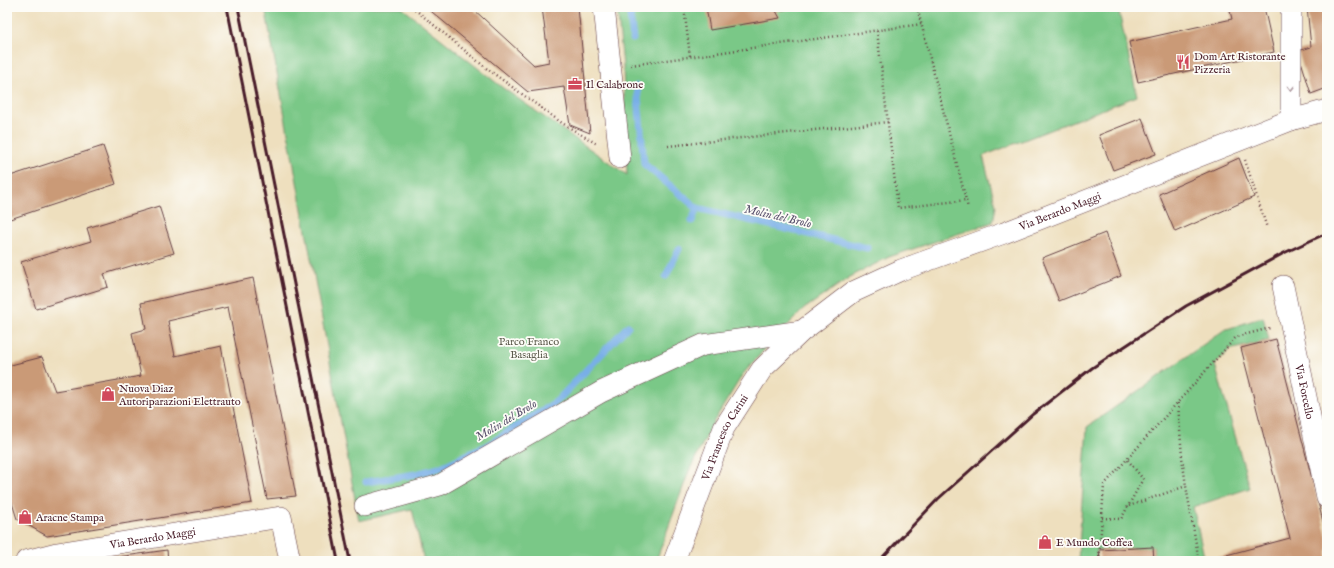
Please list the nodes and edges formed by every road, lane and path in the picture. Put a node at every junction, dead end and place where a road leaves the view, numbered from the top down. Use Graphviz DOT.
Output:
graph roads {
  1 [pos="412,7"];
  2 [pos="604,7"];
  3 [pos="684,7"];
  4 [pos="917,7"];
  5 [pos="1292,7"];
  6 [pos="922,24"];
  7 [pos="877,31"];
  8 [pos="690,56"];
  9 [pos="611,67"];
  10 [pos="1327,110"];
  11 [pos="1291,120"];
  12 [pos="888,122"];
  13 [pos="1239,141"];
  14 [pos="668,146"];
  15 [pos="620,158"];
  16 [pos="966,200"];
  17 [pos="968,208"];
  18 [pos="1267,228"];
  19 [pos="1283,286"];
  20 [pos="1292,323"];
  21 [pos="802,331"];
  22 [pos="1178,402"];
  23 [pos="1127,459"];
  24 [pos="1186,486"];
  25 [pos="1327,498"];
  26 [pos="365,506"];
  27 [pos="1128,506"];
  28 [pos="1102,518"];
  29 [pos="26,561"];
  30 [pos="290,561"];
  31 [pos="674,561"];
  32 [pos="1099,561"];
  33 [pos="1199,561"];
  1 -- 15 [label="path"];
  2 -- 9 [label="street"];
  3 -- 8 [label="path"];
  4 -- 6 [label="path"];
  5 -- 11 [label="street, one-way"];
  6 -- 7 [label="path"];
  6 -- 16 [label="path"];
  7 -- 8 [label="path"];
  7 -- 12 [label="path"];
  8 -- 9 [label="path"];
  9 -- 15 [label="street"];
  10 -- 11 [label="street, Via Berardo Maggi"];
  11 -- 13 [label="street, Via Berardo Maggi"];
  12 -- 14 [label="path"];
  12 -- 16 [label="path"];
  13 -- 18 [label="path"];
  13 -- 21 [label="street, Via Berardo Maggi"];
  16 -- 17 [label="path"];
  19 -- 20 [label="street, Via Forcello"];
  20 -- 22 [label="path"];
  20 -- 25 [label="street, Via Forcello"];
  21 -- 26 [label="street"];
  21 -- 31 [label="street, Via Francesco Carini"];
  22 -- 23 [label="path"];
  22 -- 24 [label="path"];
  23 -- 27 [label="path"];
  23 -- 28 [label="path"];
  24 -- 27 [label="path"];
  24 -- 33 [label="path"];
  27 -- 28 [label="path"];
  28 -- 32 [label="path"];
  29 -- 30 [label="street, Via Berardo Maggi"];
}
